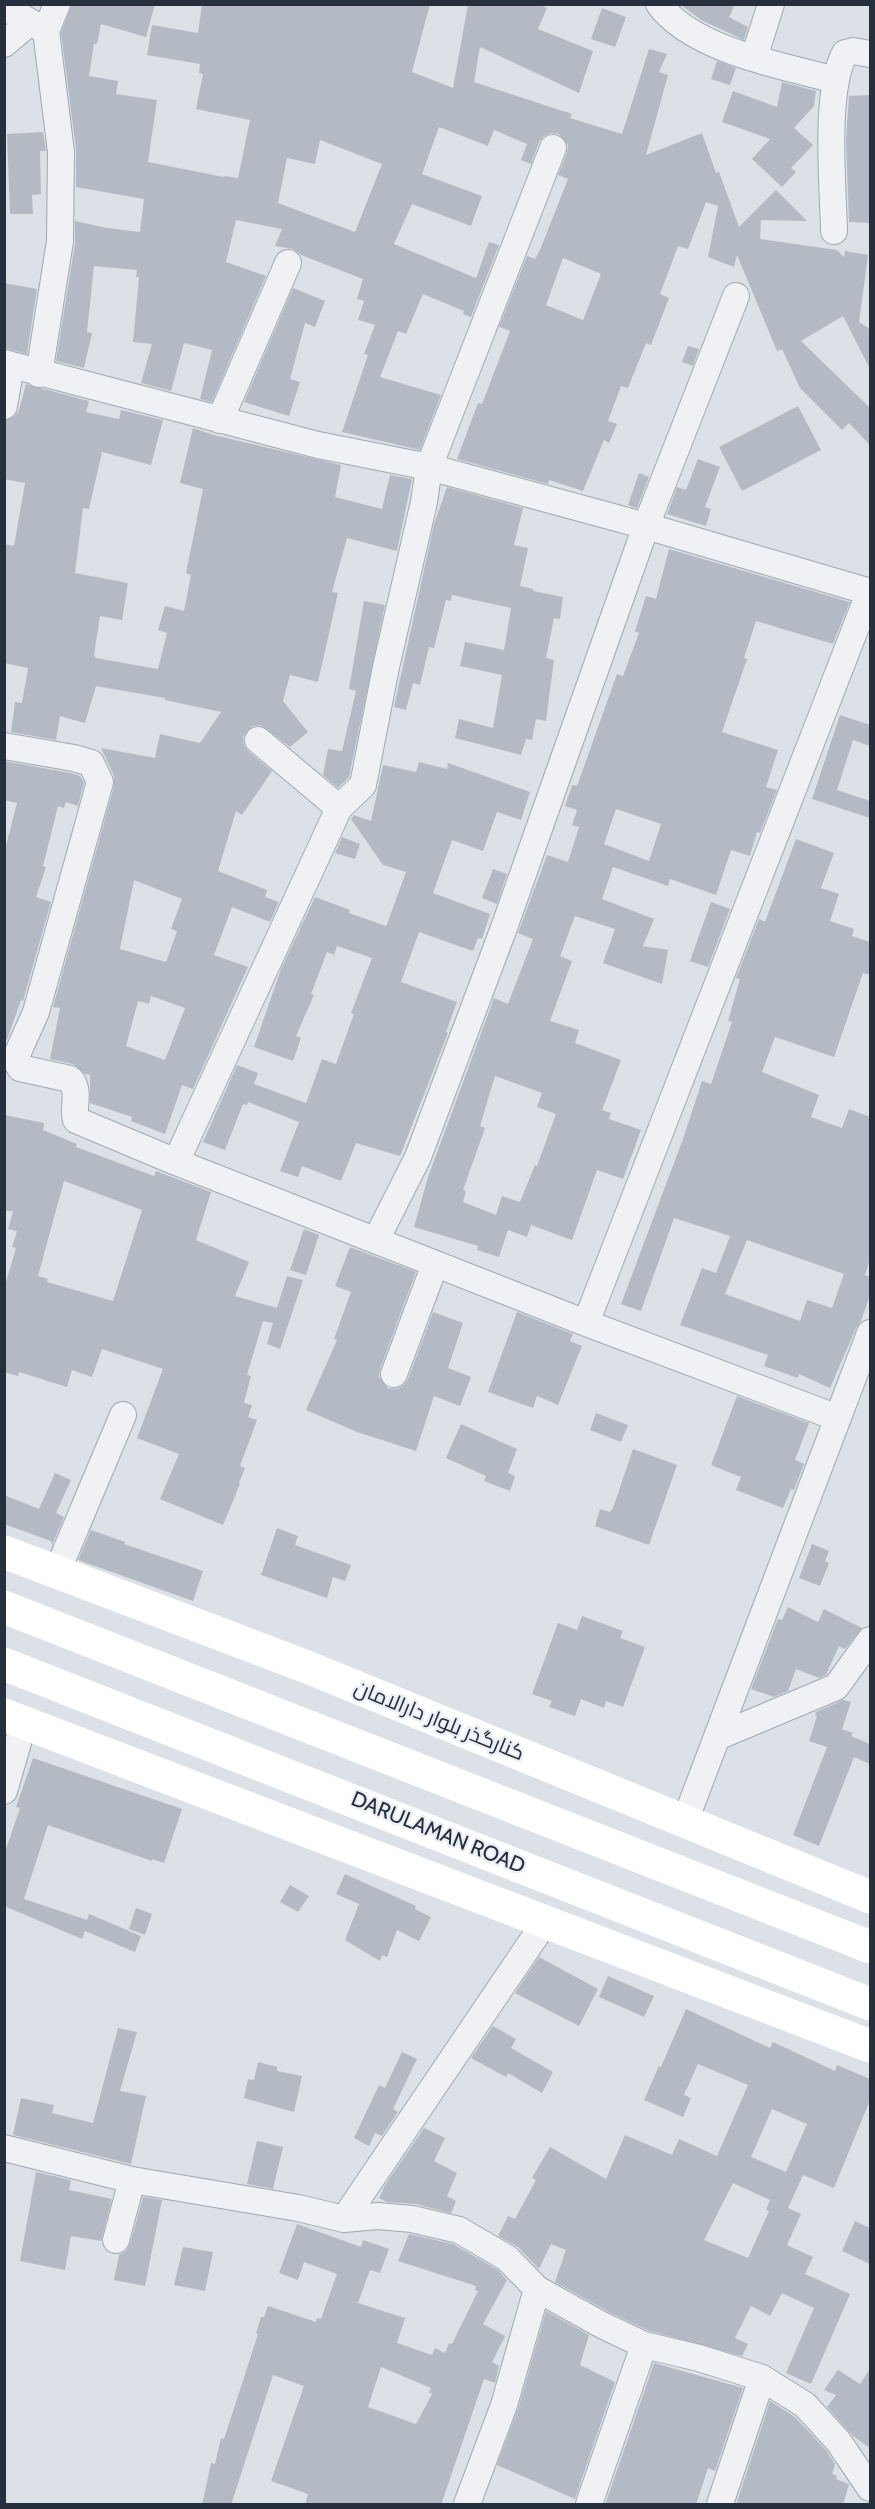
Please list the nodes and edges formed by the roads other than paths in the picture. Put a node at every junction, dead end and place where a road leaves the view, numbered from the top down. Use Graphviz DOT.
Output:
graph roads {
  1 [pos="57,4"];
  2 [pos="659,4"];
  3 [pos="771,4"];
  4 [pos="4,8"];
  5 [pos="38,26"];
  6 [pos="4,44"];
  7 [pos="870,54"];
  8 [pos="754,58"];
  9 [pos="836,80"];
  10 [pos="553,148"];
  11 [pos="834,231"];
  12 [pos="288,263"];
  13 [pos="736,296"];
  14 [pos="8,364"];
  15 [pos="39,374"];
  16 [pos="4,406"];
  17 [pos="220,420"];
  18 [pos="429,467"];
  19 [pos="646,526"];
  20 [pos="870,592"];
  21 [pos="258,740"];
  22 [pos="4,746"];
  23 [pos="339,808"];
  24 [pos="176,1162"];
  25 [pos="376,1240"];
  26 [pos="435,1264"];
  27 [pos="586,1323"];
  28 [pos="870,1333"];
  29 [pos="394,1374"];
  30 [pos="123,1415"];
  31 [pos="838,1418"];
  32 [pos="4,1552"];
  33 [pos="57,1572"];
  34 [pos="4,1607"];
  35 [pos="870,1640"];
  36 [pos="4,1664"];
  37 [pos="14,1719"];
  38 [pos="717,1737"];
  39 [pos="4,1791"];
  40 [pos="685,1821"];
  41 [pos="870,1897"];
  42 [pos="545,1922"];
  43 [pos="870,1947"];
  44 [pos="870,2004"];
  45 [pos="870,2046"];
  46 [pos="4,2148"];
  47 [pos="132,2180"];
  48 [pos="344,2219"];
  49 [pos="116,2240"];
  50 [pos="537,2289"];
  51 [pos="644,2345"];
  52 [pos="762,2378"];
  53 [pos="870,2488"];
  54 [pos="467,2505"];
  55 [pos="589,2505"];
  56 [pos="720,2505"];
  1 -- 5 [label="street"];
  2 -- 8 [label="street"];
  3 -- 8 [label="street"];
  4 -- 5 [label="street"];
  5 -- 6 [label="street"];
  5 -- 15 [label="street"];
  7 -- 9 [label="street"];
  8 -- 9 [label="street"];
  9 -- 11 [label="street"];
  10 -- 18 [label="street"];
  12 -- 17 [label="street"];
  13 -- 19 [label="street"];
  14 -- 15 [label="street"];
  14 -- 16 [label="street"];
  15 -- 17 [label="street"];
  17 -- 18 [label="street"];
  18 -- 19 [label="street"];
  18 -- 23 [label="street"];
  19 -- 20 [label="street"];
  19 -- 25 [label="street"];
  20 -- 27 [label="street"];
  21 -- 23 [label="street"];
  22 -- 24 [label="street"];
  23 -- 24 [label="street"];
  24 -- 25 [label="street"];
  25 -- 26 [label="street"];
  26 -- 27 [label="street"];
  26 -- 29 [label="street"];
  27 -- 31 [label="street"];
  28 -- 31 [label="street"];
  30 -- 33 [label="street"];
  31 -- 38 [label="street"];
  32 -- 33 [label="main road, کنارگذر بلوار دارالامان"];
  33 -- 40 [label="main road, کنارگذر بلوار دارالامان"];
  34 -- 43 [label="main road"];
  35 -- 38 [label="street"];
  36 -- 44 [label="main road, DARULAMAN ROAD"];
  37 -- 39 [label="street"];
  37 -- 42 [label="main road"];
  38 -- 40 [label="street"];
  40 -- 41 [label="main road, کنارگذر بلوار دارالامان"];
  42 -- 45 [label="main road"];
  42 -- 48 [label="street"];
  46 -- 47 [label="street"];
  47 -- 48 [label="street"];
  47 -- 49 [label="street"];
  48 -- 50 [label="street"];
  50 -- 51 [label="street"];
  50 -- 54 [label="street"];
  51 -- 52 [label="street"];
  51 -- 55 [label="street"];
  52 -- 53 [label="street"];
  52 -- 56 [label="street"];
}
